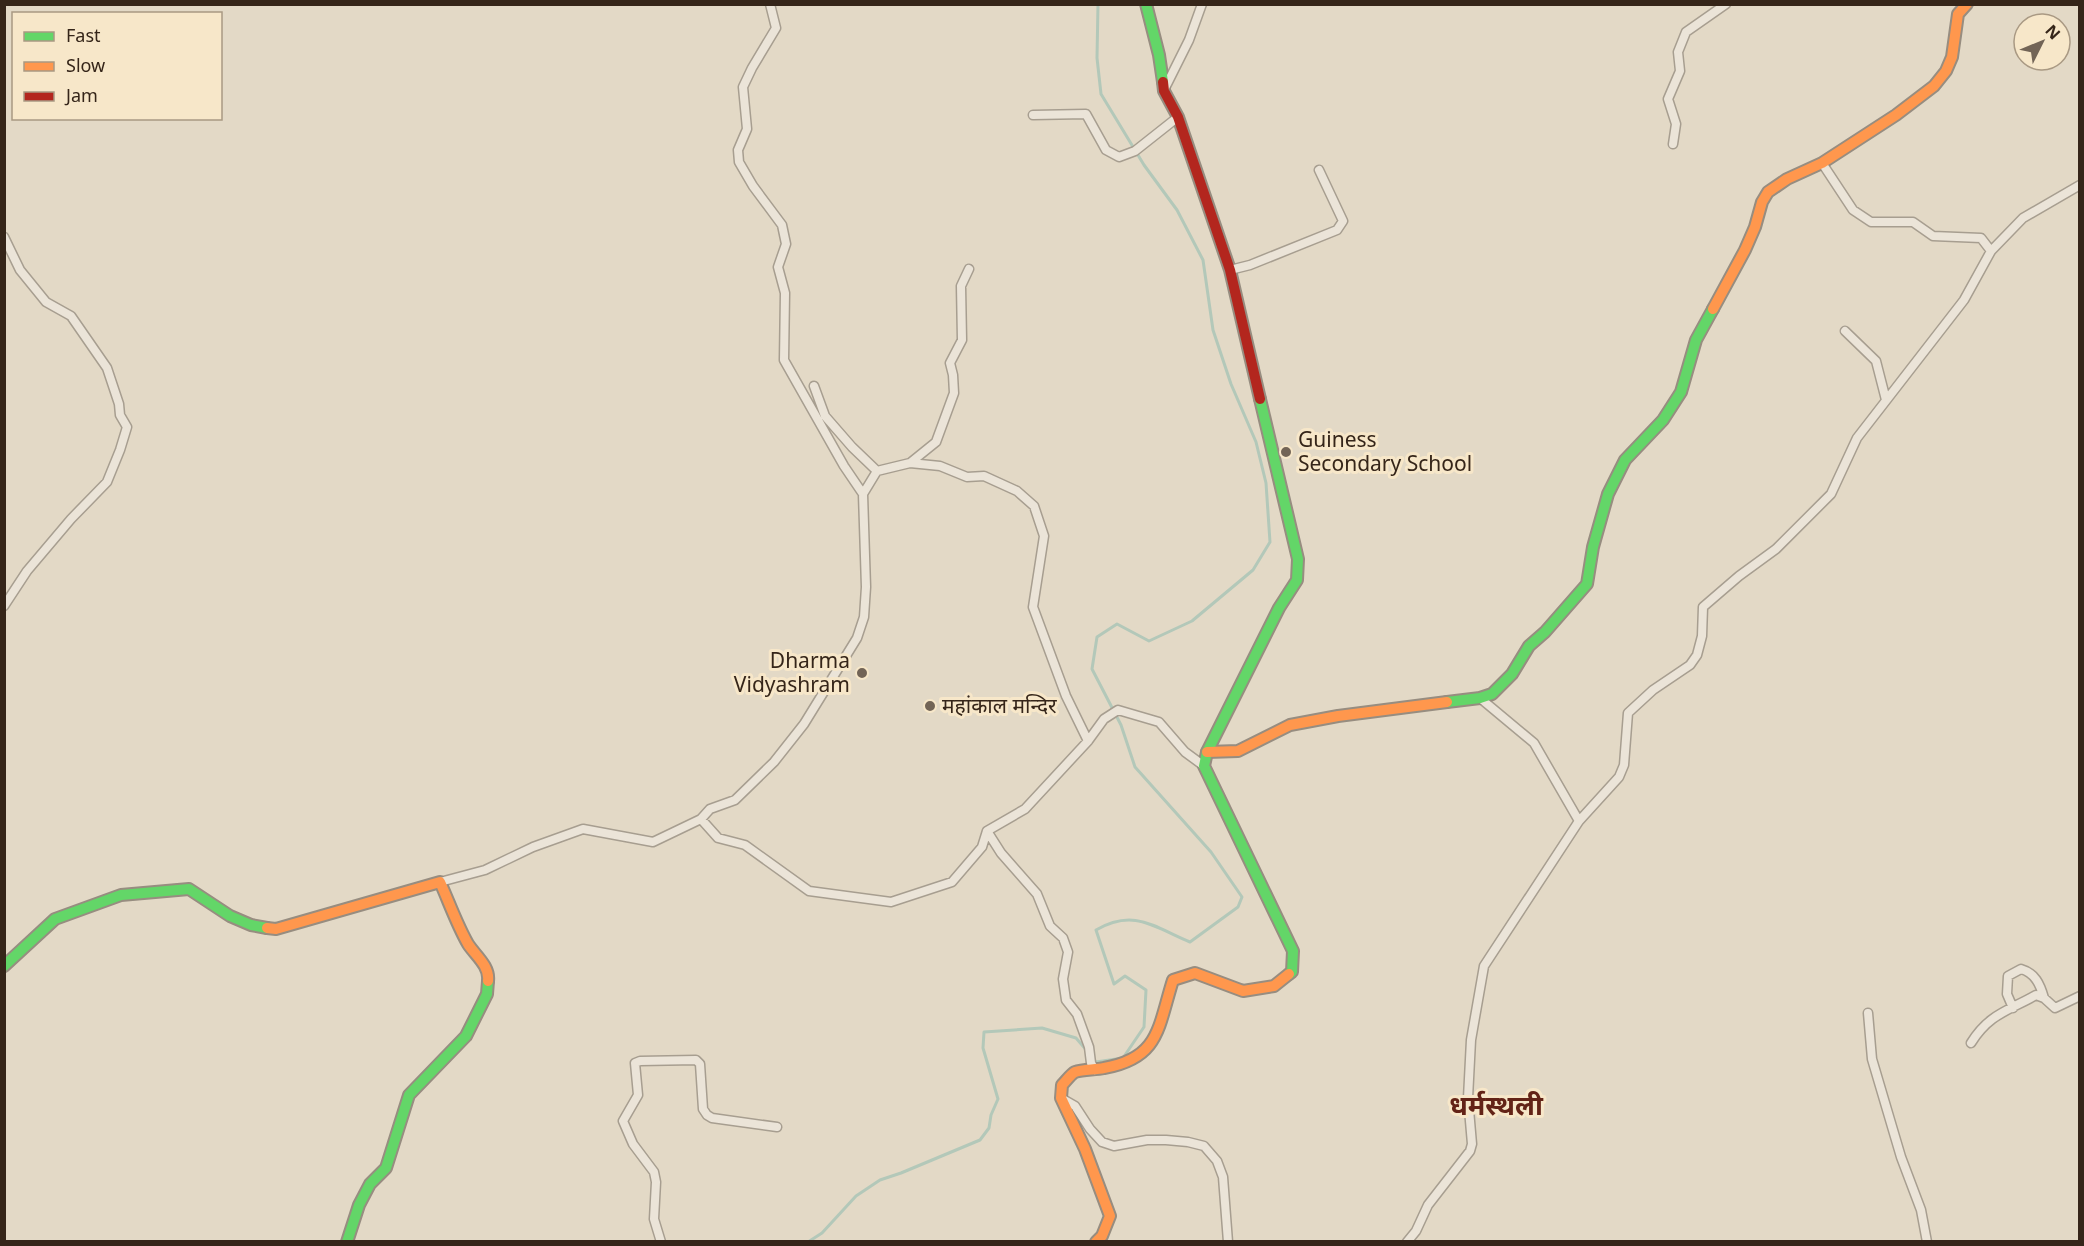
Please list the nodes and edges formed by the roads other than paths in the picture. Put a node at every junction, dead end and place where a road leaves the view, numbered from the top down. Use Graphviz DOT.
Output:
graph roads {
  1 [pos="770,4"];
  2 [pos="1146,4"];
  3 [pos="1202,4"];
  4 [pos="1726,4"];
  5 [pos="1967,4"];
  6 [pos="1164,91"];
  7 [pos="1033,115"];
  8 [pos="1178,117"];
  9 [pos="1673,144"];
  10 [pos="1822,163"];
  11 [pos="1319,170"];
  12 [pos="2079,185"];
  13 [pos="4,237"];
  14 [pos="1991,251"];
  15 [pos="969,269"];
  16 [pos="1230,270"];
  17 [pos="1845,331"];
  18 [pos="814,386"];
  19 [pos="1886,400"];
  20 [pos="910,463"];
  21 [pos="877,471"];
  22 [pos="863,494"];
  23 [pos="4,606"];
  24 [pos="1480,698"];
  25 [pos="1088,741"];
  26 [pos="1207,752"];
  27 [pos="1204,766"];
  28 [pos="701,819"];
  29 [pos="1579,822"];
  30 [pos="987,831"];
  31 [pos="440,882"];
  32 [pos="4,966"];
  33 [pos="2079,996"];
  34 [pos="2044,998"];
  35 [pos="2013,1008"];
  36 [pos="1868,1013"];
  37 [pos="1971,1043"];
  38 [pos="1093,1066"];
  39 [pos="1061,1098"];
  40 [pos="777,1127"];
  41 [pos="347,1242"];
  42 [pos="661,1242"];
  43 [pos="1096,1242"];
  44 [pos="1228,1242"];
  45 [pos="1407,1242"];
  46 [pos="1927,1242"];
  1 -- 22 [label="street"];
  2 -- 6 [label="street"];
  3 -- 6 [label="street"];
  4 -- 9 [label="street"];
  5 -- 10 [label="street"];
  6 -- 8 [label="street"];
  7 -- 8 [label="street"];
  8 -- 16 [label="street"];
  10 -- 14 [label="street"];
  10 -- 24 [label="street"];
  11 -- 16 [label="street"];
  12 -- 14 [label="street"];
  13 -- 23 [label="street"];
  14 -- 19 [label="street"];
  15 -- 20 [label="street"];
  16 -- 26 [label="street"];
  17 -- 19 [label="street"];
  18 -- 21 [label="street"];
  19 -- 29 [label="street"];
  20 -- 21 [label="street"];
  20 -- 25 [label="street"];
  21 -- 22 [label="street"];
  22 -- 28 [label="street"];
  24 -- 26 [label="street"];
  24 -- 29 [label="street"];
  25 -- 27 [label="street"];
  25 -- 30 [label="street"];
  26 -- 27 [label="street"];
  27 -- 38 [label="street"];
  28 -- 30 [label="street"];
  28 -- 31 [label="street"];
  29 -- 45 [label="street"];
  30 -- 38 [label="street"];
  31 -- 32 [label="street"];
  31 -- 41 [label="street"];
  33 -- 34 [label="street"];
  34 -- 35 [label="street"];
  34 -- 35 [label="street"];
  35 -- 37 [label="street"];
  36 -- 46 [label="street"];
  38 -- 39 [label="street"];
  39 -- 43 [label="street"];
  39 -- 44 [label="street"];
  40 -- 42 [label="street"];
}
